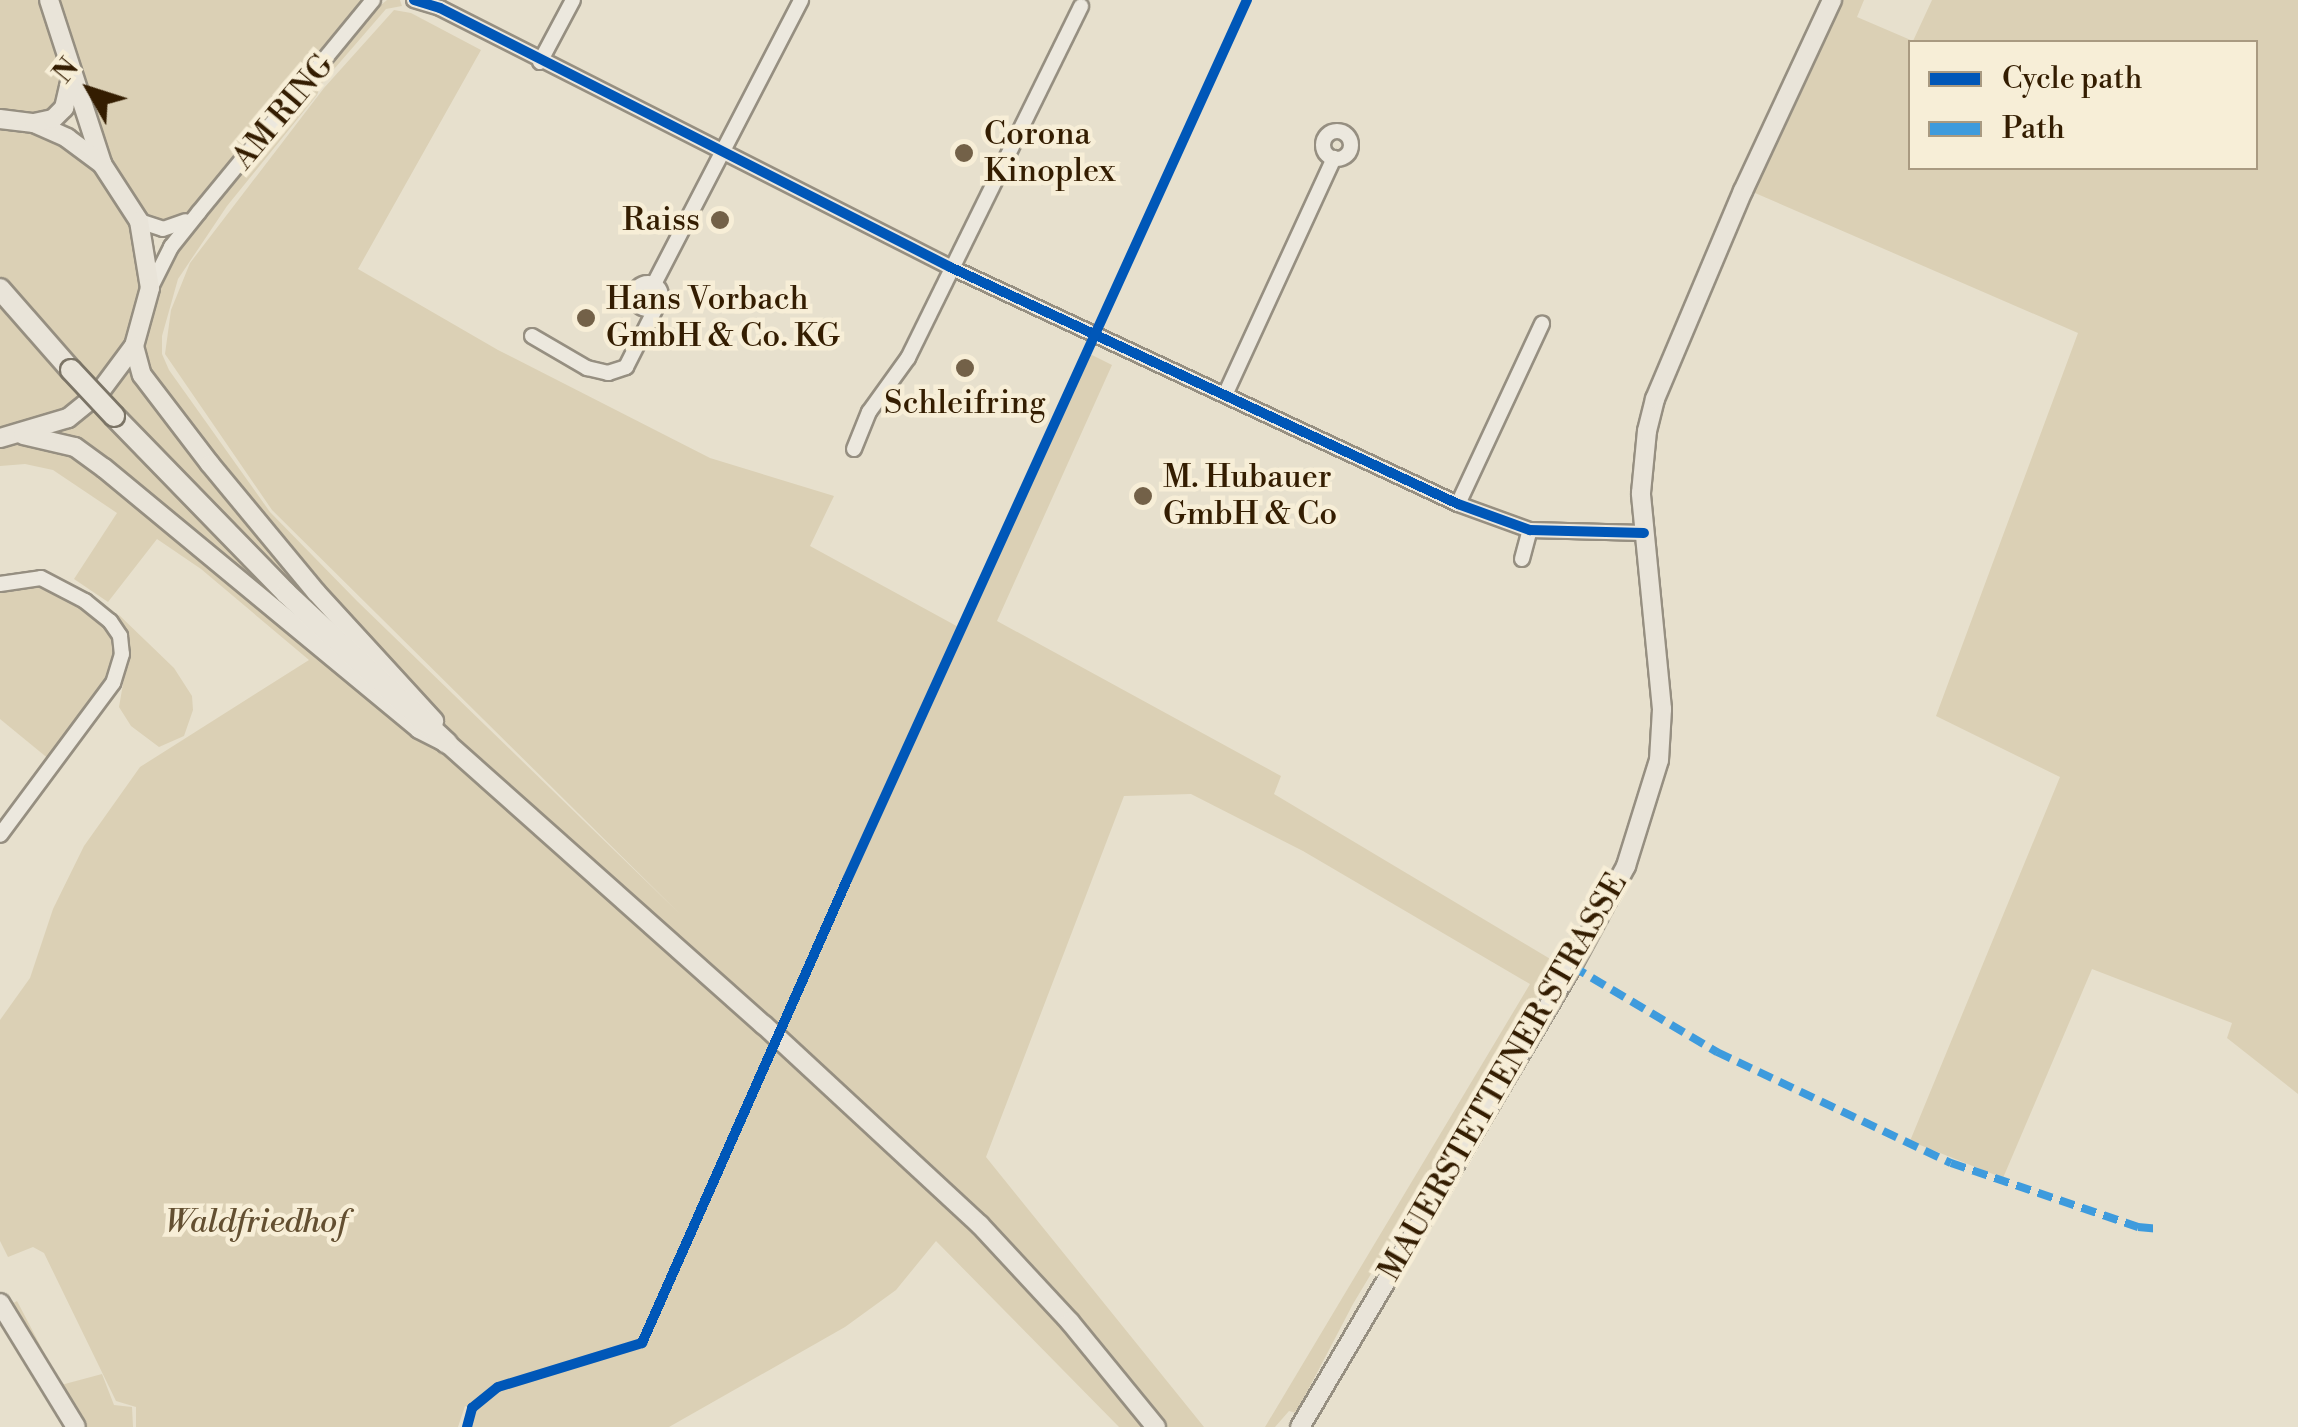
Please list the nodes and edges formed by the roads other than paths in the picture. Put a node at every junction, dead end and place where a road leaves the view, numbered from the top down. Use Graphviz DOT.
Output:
graph roads {
  1 [pos="49,0"];
  2 [pos="382,0"];
  3 [pos="414,0"];
  4 [pos="573,0"];
  5 [pos="801,0"];
  6 [pos="1832,0"];
  7 [pos="436,4"];
  8 [pos="370,6"];
  9 [pos="1081,6"];
  10 [pos="540,62"];
  11 [pos="71,77"];
  12 [pos="0,119"];
  13 [pos="34,123"];
  14 [pos="722,155"];
  15 [pos="1334,158"];
  16 [pos="102,164"];
  17 [pos="199,212"];
  18 [pos="139,222"];
  19 [pos="950,267"];
  20 [pos="654,284"];
  21 [pos="150,288"];
  22 [pos="0,289"];
  23 [pos="658,304"];
  24 [pos="1542,324"];
  25 [pos="532,336"];
  26 [pos="134,346"];
  27 [pos="1224,395"];
  28 [pos="23,435"];
  29 [pos="0,438"];
  30 [pos="854,449"];
  31 [pos="1458,504"];
  32 [pos="1530,530"];
  33 [pos="1644,534"];
  34 [pos="1522,559"];
  35 [pos="0,584"];
  36 [pos="447,743"];
  37 [pos="0,836"];
  38 [pos="0,1303"];
  39 [pos="76,1427"];
  40 [pos="1156,1427"];
  41 [pos="1300,1427"];
  1 -- 11 [label="main road"];
  2 -- 8 [label="street, AM RING"];
  3 -- 7 [label="street"];
  4 -- 10 [label="street"];
  5 -- 14 [label="street"];
  6 -- 33 [label="main road, MAUERSTETTENER STRASSE"];
  7 -- 10 [label="street"];
  8 -- 17 [label="street, AM RING"];
  9 -- 19 [label="street"];
  10 -- 14 [label="street"];
  11 -- 13 [label="main road"];
  11 -- 16 [label="main road"];
  12 -- 13 [label="main road"];
  13 -- 16 [label="main road"];
  14 -- 19 [label="street"];
  14 -- 20 [label="street"];
  15 -- 27 [label="street"];
  16 -- 18 [label="main road"];
  17 -- 18 [label="street"];
  17 -- 21 [label="street, AM RING"];
  18 -- 21 [label="main road"];
  19 -- 27 [label="street"];
  19 -- 30 [label="street"];
  20 -- 23 [label="street"];
  20 -- 23 [label="street"];
  21 -- 26 [label="main road"];
  22 -- 36 [label="highway, bridge"];
  23 -- 25 [label="street"];
  24 -- 31 [label="street"];
  26 -- 28 [label="main road"];
  26 -- 36 [label="main road"];
  27 -- 31 [label="street"];
  28 -- 29 [label="main road"];
  28 -- 36 [label="main road"];
  31 -- 32 [label="street"];
  32 -- 33 [label="street"];
  32 -- 34 [label="street"];
  33 -- 41 [label="main road, MAUERSTETTENER STRASSE"];
  35 -- 37 [label="street"];
  36 -- 40 [label="main road"];
  38 -- 39 [label="main road"];
}
